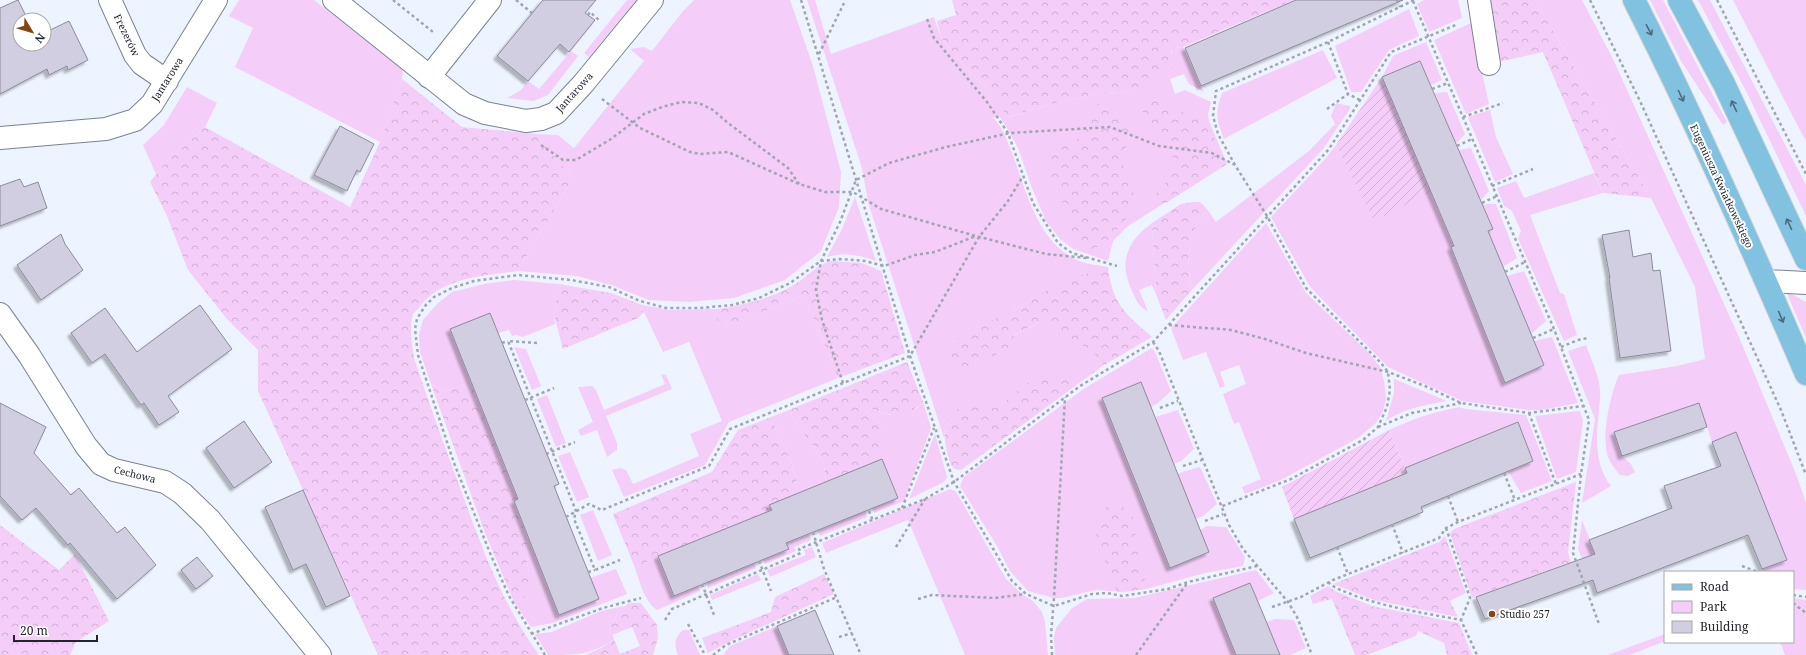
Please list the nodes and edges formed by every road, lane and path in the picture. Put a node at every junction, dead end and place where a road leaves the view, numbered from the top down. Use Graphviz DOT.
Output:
graph roads {
  1 [pos="110,0"];
  2 [pos="216,0"];
  3 [pos="334,0"];
  4 [pos="393,0"];
  5 [pos="490,0"];
  6 [pos="516,0"];
  7 [pos="652,0"];
  8 [pos="801,0"];
  9 [pos="1397,0"];
  10 [pos="1413,0"];
  11 [pos="1590,0"];
  12 [pos="1634,0"];
  13 [pos="1679,0"];
  14 [pos="1717,0"];
  15 [pos="844,3"];
  16 [pos="1400,7"];
  17 [pos="1480,8"];
  18 [pos="532,14"];
  19 [pos="588,15"];
  20 [pos="604,16"];
  21 [pos="927,19"];
  22 [pos="600,21"];
  23 [pos="595,27"];
  24 [pos="1428,36"];
  25 [pos="1328,42"];
  26 [pos="819,54"];
  27 [pos="443,59"];
  28 [pos="1489,64"];
  29 [pos="429,77"];
  30 [pos="167,81"];
  31 [pos="1448,83"];
  32 [pos="583,84"];
  33 [pos="1432,89"];
  34 [pos="1348,94"];
  35 [pos="1360,100"];
  36 [pos="1503,103"];
  37 [pos="1327,109"];
  38 [pos="507,117"];
  39 [pos="1463,117"];
  40 [pos="633,124"];
  41 [pos="1008,133"];
  42 [pos="0,138"];
  43 [pos="1472,139"];
  44 [pos="1458,146"];
  45 [pos="1235,166"];
  46 [pos="1533,169"];
  47 [pos="1806,174"];
  48 [pos="1023,176"];
  49 [pos="856,180"];
  50 [pos="799,184"];
  51 [pos="1492,186"];
  52 [pos="853,192"];
  53 [pos="1497,196"];
  54 [pos="861,197"];
  55 [pos="1482,203"];
  56 [pos="1267,216"];
  57 [pos="978,236"];
  58 [pos="1087,258"];
  59 [pos="1806,259"];
  60 [pos="821,261"];
  61 [pos="1525,262"];
  62 [pos="884,266"];
  63 [pos="1117,266"];
  64 [pos="1505,272"];
  65 [pos="1766,281"];
  66 [pos="1806,283"];
  67 [pos="0,314"];
  68 [pos="1169,325"];
  69 [pos="1554,329"];
  70 [pos="1533,338"];
  71 [pos="1588,338"];
  72 [pos="508,341"];
  73 [pos="1153,342"];
  74 [pos="537,343"];
  75 [pos="502,344"];
  76 [pos="1561,347"];
  77 [pos="910,356"];
  78 [pos="1388,372"];
  79 [pos="1806,374"];
  80 [pos="843,383"];
  81 [pos="554,388"];
  82 [pos="531,397"];
  83 [pos="1065,397"];
  84 [pos="525,400"];
  85 [pos="1178,401"];
  86 [pos="1461,403"];
  87 [pos="1583,406"];
  88 [pos="1160,408"];
  89 [pos="1529,413"];
  90 [pos="935,427"];
  91 [pos="1378,427"];
  92 [pos="575,442"];
  93 [pos="553,451"];
  94 [pos="546,454"];
  95 [pos="1202,460"];
  96 [pos="1183,466"];
  97 [pos="1504,473"];
  98 [pos="1582,474"];
  99 [pos="1806,475"];
  100 [pos="954,482"];
  101 [pos="1556,484"];
  102 [pos="1448,496"];
  103 [pos="925,499"];
  104 [pos="1515,500"];
  105 [pos="1220,507"];
  106 [pos="902,509"];
  107 [pos="576,511"];
  108 [pos="869,511"];
  109 [pos="1224,514"];
  110 [pos="566,517"];
  111 [pos="873,521"];
  112 [pos="1206,521"];
  113 [pos="1458,522"];
  114 [pos="1392,524"];
  115 [pos="1446,528"];
  116 [pos="813,532"];
  117 [pos="816,542"];
  118 [pos="896,547"];
  119 [pos="1337,547"];
  120 [pos="1403,553"];
  121 [pos="620,560"];
  122 [pos="758,561"];
  123 [pos="1257,566"];
  124 [pos="1742,566"];
  125 [pos="761,569"];
  126 [pos="595,570"];
  127 [pos="1755,571"];
  128 [pos="588,572"];
  129 [pos="1348,574"];
  130 [pos="1188,582"];
  131 [pos="1328,582"];
  132 [pos="702,584"];
  133 [pos="771,591"];
  134 [pos="705,594"];
  135 [pos="1026,594"];
  136 [pos="1794,595"];
  137 [pos="837,597"];
  138 [pos="1806,597"];
  139 [pos="641,598"];
  140 [pos="918,599"];
  141 [pos="1288,602"];
  142 [pos="1794,605"];
  143 [pos="1054,606"];
  144 [pos="1272,607"];
  145 [pos="1806,613"];
  146 [pos="714,615"];
  147 [pos="665,620"];
  148 [pos="1462,620"];
  149 [pos="688,624"];
  150 [pos="1599,624"];
  151 [pos="852,633"];
  152 [pos="531,634"];
  153 [pos="839,637"];
  154 [pos="320,655"];
  155 [pos="545,655"];
  156 [pos="705,655"];
  157 [pos="713,655"];
  158 [pos="861,655"];
  159 [pos="1052,655"];
  160 [pos="1136,655"];
  161 [pos="1312,655"];
  162 [pos="1477,655"];
  1 -- 30 [label="street, Frezerów"];
  2 -- 30 [label="street, Jantarowa"];
  3 -- 29 [label="street, Jantarowa"];
  4 -- 27 [label="path"];
  5 -- 27 [label="street"];
  6 -- 18 [label="path"];
  7 -- 32 [label="street, Jantarowa"];
  8 -- 26 [label="path"];
  9 -- 16 [label="path"];
  10 -- 16 [label="path"];
  10 -- 24 [label="path"];
  11 -- 99 [label="path"];
  12 -- 65 [label="main road, Eugeniusza Kwiatkowskiego, one-way"];
  59 -- 13 [label="main road, one-way"];
  14 -- 47 [label="path"];
  15 -- 26 [label="path"];
  16 -- 25 [label="path"];
  17 -- 24 [label="path"];
  17 -- 28 [label="street"];
  19 -- 22 [label="path"];
  20 -- 22 [label="path"];
  21 -- 41 [label="path"];
  22 -- 23 [label="path"];
  24 -- 31 [label="path"];
  24 -- 35 [label="path"];
  25 -- 34 [label="path"];
  25 -- 45 [label="path"];
  26 -- 49 [label="path"];
  27 -- 29 [label="street"];
  29 -- 38 [label="street, Jantarowa"];
  30 -- 42 [label="street, Jantarowa"];
  31 -- 33 [label="path"];
  31 -- 39 [label="path"];
  32 -- 38 [label="street, Jantarowa"];
  32 -- 40 [label="path"];
  34 -- 35 [label="path"];
  34 -- 37 [label="path"];
  35 -- 56 [label="path"];
  36 -- 39 [label="path"];
  38 -- 40 [label="path"];
  39 -- 43 [label="path"];
  40 -- 50 [label="path"];
  40 -- 50 [label="path"];
  41 -- 45 [label="path"];
  41 -- 48 [label="path"];
  41 -- 49 [label="path"];
  43 -- 44 [label="path"];
  43 -- 51 [label="path"];
  45 -- 56 [label="path"];
  46 -- 51 [label="path"];
  48 -- 57 [label="path"];
  48 -- 58 [label="path"];
  49 -- 52 [label="path"];
  49 -- 54 [label="path"];
  50 -- 52 [label="path"];
  51 -- 53 [label="path"];
  52 -- 54 [label="path"];
  52 -- 60 [label="path"];
  53 -- 55 [label="path"];
  53 -- 61 [label="path"];
  54 -- 57 [label="path"];
  54 -- 62 [label="path"];
  56 -- 68 [label="path"];
  56 -- 78 [label="path"];
  57 -- 58 [label="path"];
  57 -- 62 [label="path"];
  57 -- 77 [label="path"];
  58 -- 63 [label="path"];
  60 -- 62 [label="path"];
  60 -- 80 [label="path"];
  60 -- 152 [label="path"];
  61 -- 64 [label="path"];
  61 -- 69 [label="path"];
  62 -- 77 [label="path"];
  65 -- 66 [label="street"];
  65 -- 79 [label="main road, Eugeniusza Kwiatkowskiego, one-way"];
  67 -- 154 [label="street, Cechowa"];
  68 -- 73 [label="path"];
  68 -- 78 [label="path"];
  69 -- 70 [label="path"];
  69 -- 76 [label="path"];
  71 -- 76 [label="path"];
  72 -- 74 [label="path"];
  72 -- 75 [label="path"];
  72 -- 82 [label="path"];
  73 -- 83 [label="path"];
  73 -- 85 [label="path"];
  76 -- 87 [label="path"];
  77 -- 80 [label="path"];
  77 -- 90 [label="path"];
  78 -- 86 [label="path"];
  78 -- 91 [label="path"];
  80 -- 107 [label="path"];
  81 -- 82 [label="path"];
  82 -- 84 [label="path"];
  82 -- 93 [label="path"];
  83 -- 100 [label="path"];
  83 -- 143 [label="path"];
  85 -- 88 [label="path"];
  85 -- 95 [label="path"];
  86 -- 89 [label="path"];
  86 -- 91 [label="path"];
  87 -- 89 [label="path"];
  87 -- 98 [label="path"];
  89 -- 101 [label="path"];
  90 -- 100 [label="path"];
  90 -- 106 [label="path"];
  91 -- 105 [label="path"];
  92 -- 93 [label="path"];
  93 -- 94 [label="path"];
  93 -- 107 [label="path"];
  95 -- 96 [label="path"];
  95 -- 105 [label="path"];
  97 -- 104 [label="path"];
  98 -- 101 [label="path"];
  98 -- 150 [label="path"];
  100 -- 103 [label="path"];
  100 -- 135 [label="path"];
  101 -- 104 [label="path"];
  102 -- 113 [label="path"];
  103 -- 106 [label="path"];
  103 -- 118 [label="path"];
  104 -- 113 [label="path"];
  105 -- 109 [label="path"];
  106 -- 111 [label="path"];
  107 -- 110 [label="path"];
  107 -- 126 [label="path"];
  108 -- 111 [label="path"];
  109 -- 112 [label="path"];
  109 -- 123 [label="path"];
  111 -- 117 [label="path"];
  113 -- 115 [label="path"];
  114 -- 120 [label="path"];
  115 -- 120 [label="path"];
  115 -- 148 [label="path"];
  116 -- 117 [label="path"];
  117 -- 125 [label="path"];
  117 -- 137 [label="path"];
  119 -- 129 [label="path"];
  120 -- 129 [label="path"];
  121 -- 126 [label="path"];
  122 -- 125 [label="path"];
  123 -- 130 [label="path"];
  123 -- 141 [label="path"];
  124 -- 127 [label="path"];
  125 -- 133 [label="path"];
  125 -- 134 [label="path"];
  126 -- 128 [label="path"];
  129 -- 131 [label="path"];
  130 -- 143 [label="path"];
  130 -- 160 [label="path"];
  131 -- 141 [label="path"];
  131 -- 148 [label="path"];
  132 -- 134 [label="path"];
  134 -- 146 [label="path"];
  134 -- 147 [label="path"];
  135 -- 140 [label="path"];
  135 -- 143 [label="path"];
  136 -- 138 [label="path"];
  137 -- 151 [label="path"];
  137 -- 157 [label="path"];
  139 -- 152 [label="path"];
  141 -- 144 [label="path"];
  141 -- 161 [label="path"];
  142 -- 145 [label="path"];
  143 -- 159 [label="path"];
  148 -- 162 [label="path"];
  149 -- 156 [label="path"];
  151 -- 153 [label="path"];
  151 -- 158 [label="path"];
  152 -- 155 [label="path"];
}
